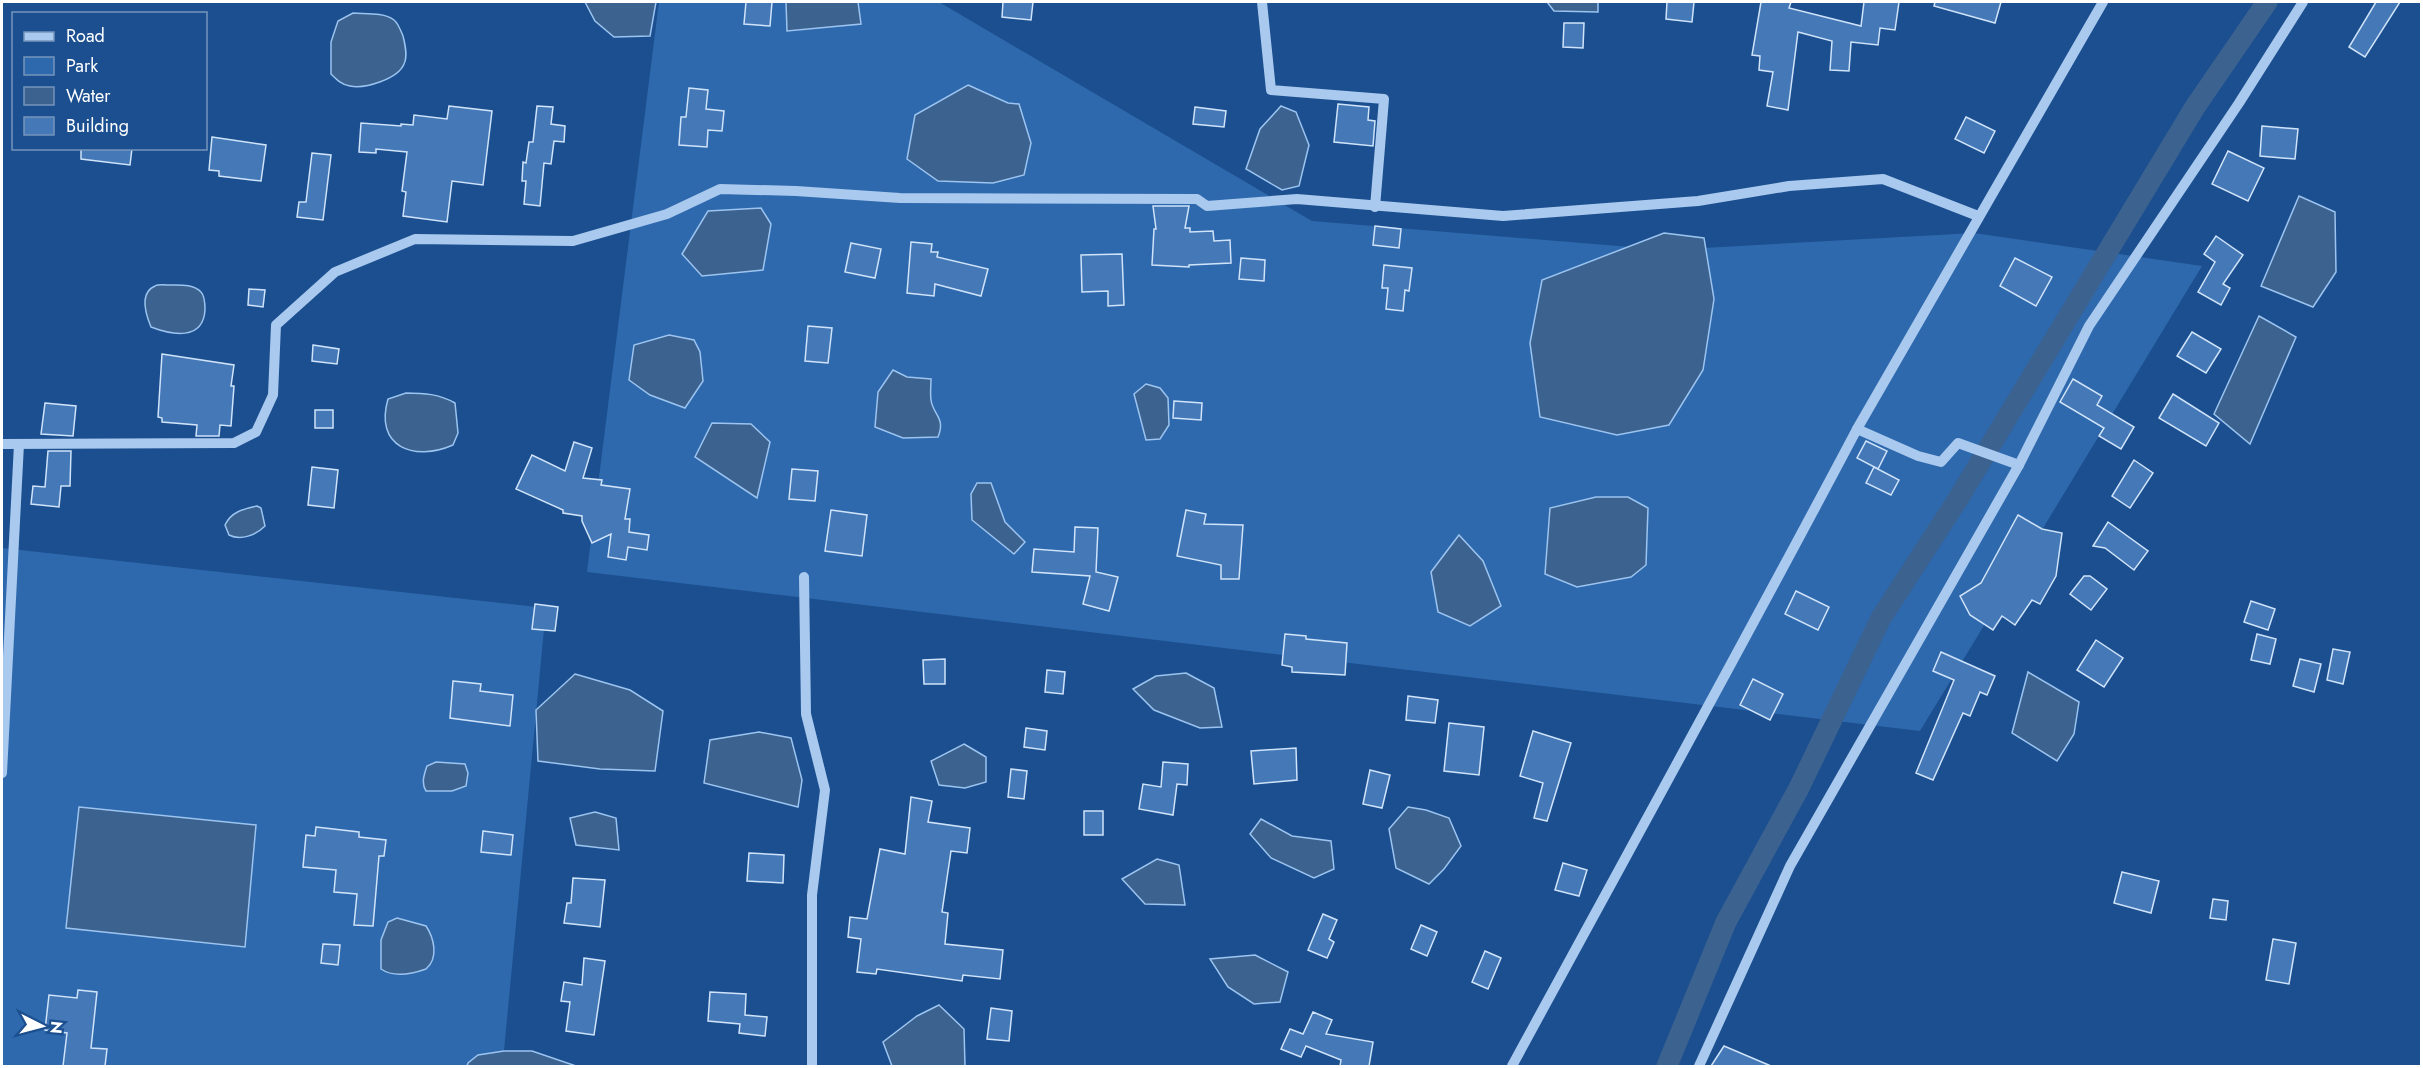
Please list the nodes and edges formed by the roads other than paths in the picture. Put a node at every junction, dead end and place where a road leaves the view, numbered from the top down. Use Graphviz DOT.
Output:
graph roads {
  1 [pos="1262,2"];
  2 [pos="2103,2"];
  3 [pos="2303,2"];
  4 [pos="1374,207"];
  5 [pos="1978,216"];
  6 [pos="1857,429"];
  7 [pos="2,444"];
  8 [pos="19,444"];
  9 [pos="2019,465"];
  10 [pos="804,578"];
  11 [pos="2,773"];
  12 [pos="812,1066"];
  13 [pos="1512,1066"];
  14 [pos="1699,1066"];
  1 -- 4 [label="street"];
  2 -- 5 [label="street"];
  3 -- 9 [label="street"];
  4 -- 5 [label="street"];
  4 -- 8 [label="street"];
  5 -- 6 [label="street"];
  6 -- 9 [label="street"];
  6 -- 13 [label="street"];
  7 -- 8 [label="street"];
  8 -- 11 [label="street"];
  9 -- 14 [label="street"];
  10 -- 12 [label="street"];
}
